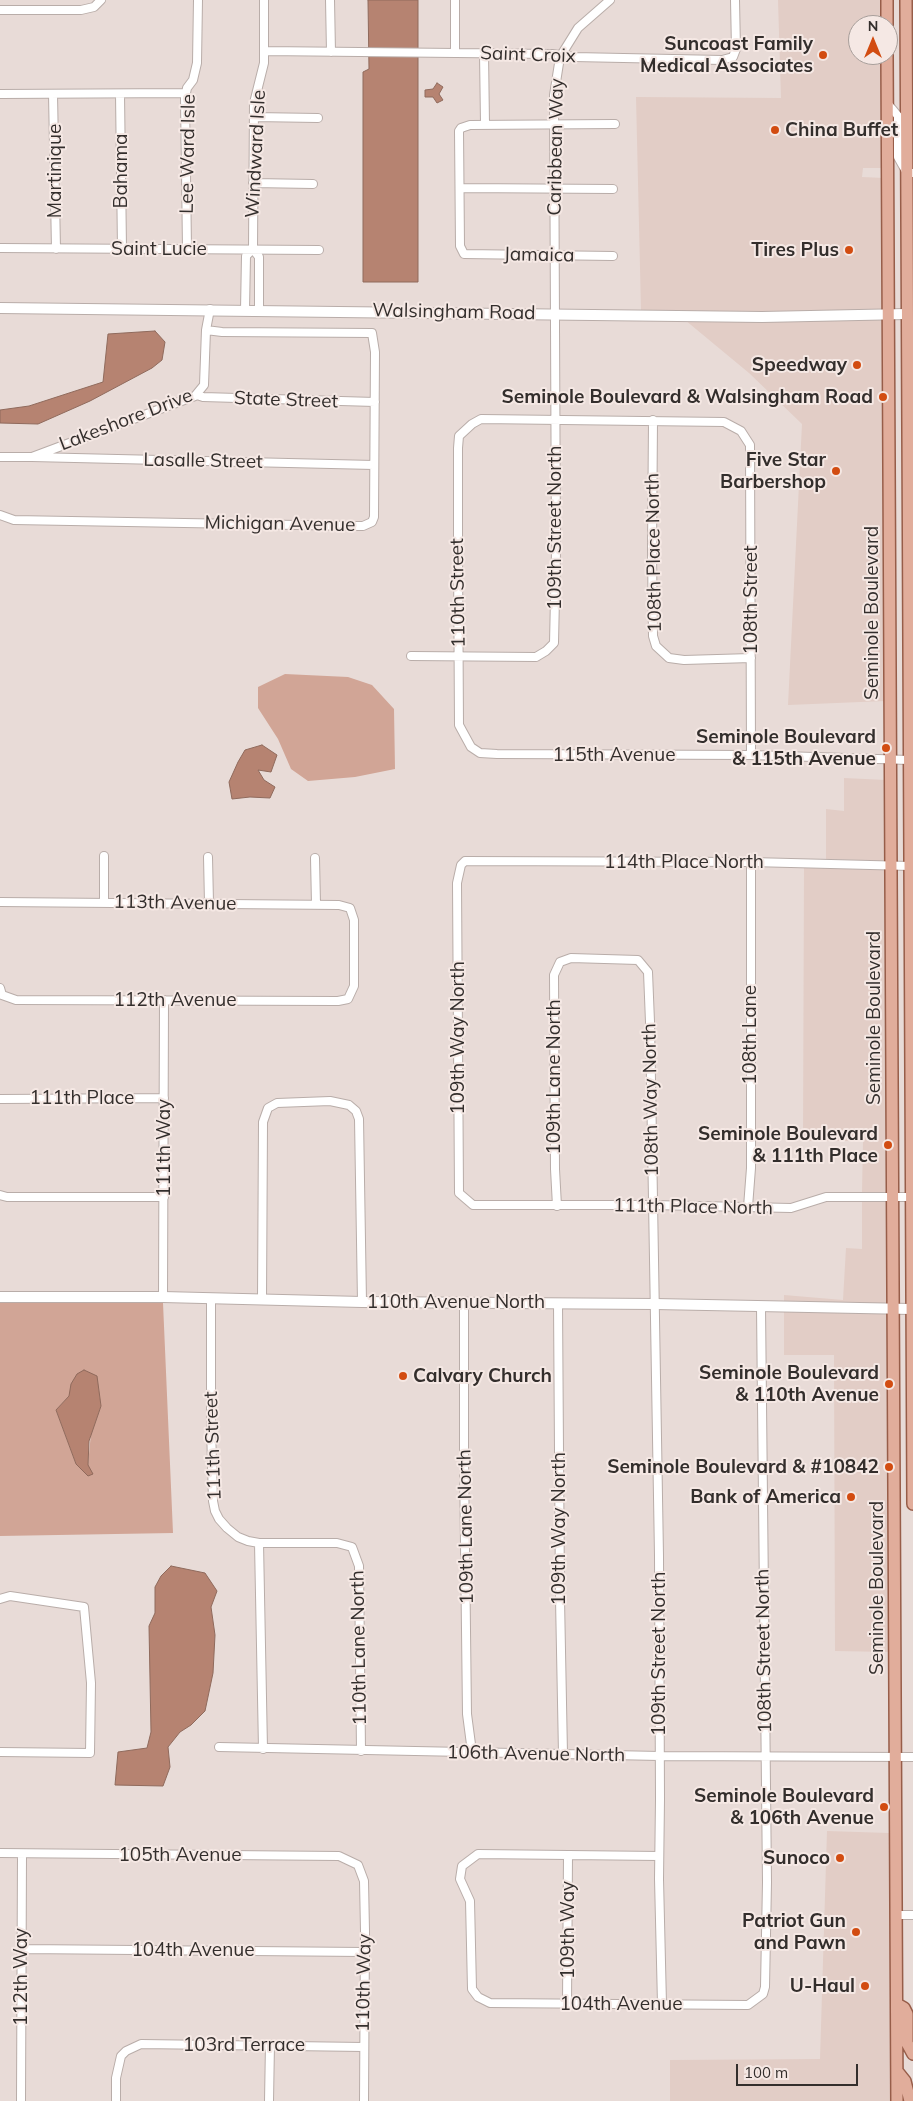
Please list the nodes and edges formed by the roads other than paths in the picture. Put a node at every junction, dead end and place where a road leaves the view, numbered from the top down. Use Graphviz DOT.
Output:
graph roads {
  1 [pos="101,0"];
  2 [pos="198,0"];
  3 [pos="264,0"];
  4 [pos="330,0"];
  5 [pos="455,0"];
  6 [pos="610,0"];
  7 [pos="735,0"];
  8 [pos="887,0"];
  9 [pos="906,0"];
  10 [pos="0,10"];
  11 [pos="887,15"];
  12 [pos="264,51"];
  13 [pos="331,52"];
  14 [pos="456,53"];
  15 [pos="484,53"];
  16 [pos="562,55"];
  17 [pos="887,65"];
  18 [pos="186,93"];
  19 [pos="0,94"];
  20 [pos="53,94"];
  21 [pos="120,94"];
  22 [pos="888,104"];
  23 [pos="254,117"];
  24 [pos="318,118"];
  25 [pos="485,124"];
  26 [pos="554,124"];
  27 [pos="615,124"];
  28 [pos="910,173"];
  29 [pos="253,183"];
  30 [pos="313,184"];
  31 [pos="460,188"];
  32 [pos="555,189"];
  33 [pos="613,189"];
  34 [pos="0,248"];
  35 [pos="56,248"];
  36 [pos="122,249"];
  37 [pos="187,249"];
  38 [pos="253,249"];
  39 [pos="319,250"];
  40 [pos="554,256"];
  41 [pos="613,256"];
  42 [pos="0,308"];
  43 [pos="210,309"];
  44 [pos="245,310"];
  45 [pos="259,310"];
  46 [pos="555,314"];
  47 [pos="890,314"];
  48 [pos="907,314"];
  49 [pos="206,330"];
  50 [pos="197,395"];
  51 [pos="375,402"];
  52 [pos="554,420"];
  53 [pos="653,420"];
  54 [pos="910,441"];
  55 [pos="0,457"];
  56 [pos="32,457"];
  57 [pos="374,465"];
  58 [pos="0,516"];
  59 [pos="889,596"];
  60 [pos="908,597"];
  61 [pos="411,656"];
  62 [pos="459,657"];
  63 [pos="751,658"];
  64 [pos="471,747"];
  65 [pos="751,755"];
  66 [pos="890,759"];
  67 [pos="909,760"];
  68 [pos="104,856"];
  69 [pos="208,857"];
  70 [pos="315,858"];
  71 [pos="751,862"];
  72 [pos="461,865"];
  73 [pos="891,866"];
  74 [pos="910,866"];
  75 [pos="0,902"];
  76 [pos="104,902"];
  77 [pos="209,903"];
  78 [pos="316,904"];
  79 [pos="911,926"];
  80 [pos="571,958"];
  81 [pos="1,991"];
  82 [pos="348,999"];
  83 [pos="164,1000"];
  84 [pos="164,1098"];
  85 [pos="0,1099"];
  86 [pos="0,1194"];
  87 [pos="164,1197"];
  88 [pos="893,1197"];
  89 [pos="911,1197"];
  90 [pos="473,1205"];
  91 [pos="652,1205"];
  92 [pos="557,1206"];
  93 [pos="748,1207"];
  94 [pos="0,1296"];
  95 [pos="163,1297"];
  96 [pos="211,1298"];
  97 [pos="262,1299"];
  98 [pos="362,1302"];
  99 [pos="464,1302"];
  100 [pos="558,1303"];
  101 [pos="655,1304"];
  102 [pos="761,1307"];
  103 [pos="894,1309"];
  104 [pos="912,1309"];
  105 [pos="913,1504"];
  106 [pos="259,1543"];
  107 [pos="352,1547"];
  108 [pos="0,1599"];
  109 [pos="219,1747"];
  110 [pos="263,1749"];
  111 [pos="361,1751"];
  112 [pos="0,1752"];
  113 [pos="472,1752"];
  114 [pos="563,1754"];
  115 [pos="660,1756"];
  116 [pos="765,1757"];
  117 [pos="896,1758"];
  118 [pos="913,1758"];
  119 [pos="0,1853"];
  120 [pos="22,1854"];
  121 [pos="568,1856"];
  122 [pos="659,1856"];
  123 [pos="358,1865"];
  124 [pos="896,1915"];
  125 [pos="913,1915"];
  126 [pos="22,1949"];
  127 [pos="364,1952"];
  128 [pos="763,1994"];
  129 [pos="568,2004"];
  130 [pos="662,2004"];
  131 [pos="897,2004"];
  132 [pos="270,2044"];
  133 [pos="364,2046"];
  134 [pos="913,2054"];
  135 [pos="897,2071"];
  136 [pos="21,2101"];
  137 [pos="116,2101"];
  138 [pos="269,2101"];
  139 [pos="364,2101"];
  140 [pos="898,2101"];
  141 [pos="910,2101"];
  1 -- 10 [label="street"];
  2 -- 18 [label="street, Lee Ward Isle"];
  3 -- 12 [label="street, Windward Isle"];
  4 -- 13 [label="street"];
  5 -- 14 [label="street"];
  6 -- 16 [label="street, Caribbean Way"];
  7 -- 16 [label="street, Saint Croix"];
  8 -- 11 [label="main road"];
  9 -- 28 [label="main road, Seminole Boulevard"];
  12 -- 13 [label="street, Saint Croix"];
  12 -- 23 [label="street, Windward Isle"];
  13 -- 14 [label="street, Saint Croix"];
  14 -- 15 [label="street, Saint Croix"];
  15 -- 16 [label="street, Saint Croix"];
  15 -- 25 [label="street"];
  16 -- 26 [label="street, Caribbean Way"];
  17 -- 22 [label="main road, Seminole Boulevard"];
  18 -- 21 [label="street"];
  18 -- 37 [label="street, Lee Ward Isle"];
  19 -- 20 [label="street"];
  20 -- 21 [label="street"];
  20 -- 35 [label="street, Martinique"];
  21 -- 36 [label="street, Bahama"];
  22 -- 28 [label="street"];
  22 -- 47 [label="main road, Seminole Boulevard"];
  23 -- 24 [label="street"];
  23 -- 29 [label="street, Windward Isle"];
  25 -- 26 [label="street"];
  25 -- 31 [label="street"];
  26 -- 27 [label="street"];
  26 -- 32 [label="street, Caribbean Way"];
  28 -- 48 [label="main road, Seminole Boulevard"];
  29 -- 30 [label="street"];
  29 -- 38 [label="street, Windward Isle"];
  31 -- 32 [label="street"];
  31 -- 40 [label="street, Jamaica"];
  32 -- 33 [label="street"];
  32 -- 40 [label="street, Caribbean Way"];
  34 -- 35 [label="street, Saint Lucie"];
  35 -- 36 [label="street, Saint Lucie"];
  36 -- 37 [label="street, Saint Lucie"];
  37 -- 38 [label="street, Saint Lucie"];
  38 -- 39 [label="street, Saint Lucie"];
  38 -- 44 [label="street"];
  38 -- 45 [label="street"];
  40 -- 41 [label="street, Jamaica"];
  40 -- 46 [label="street, Caribbean Way"];
  42 -- 43 [label="street, Walsingham Road"];
  43 -- 44 [label="street, Walsingham Road"];
  43 -- 49 [label="street, Lakeshore Drive"];
  44 -- 45 [label="street, Walsingham Road"];
  45 -- 46 [label="street, Walsingham Road"];
  46 -- 47 [label="street, Walsingham Road"];
  46 -- 52 [label="street, 109th Street North"];
  47 -- 48 [label="street, Walsingham Road"];
  47 -- 59 [label="main road, Seminole Boulevard"];
  48 -- 54 [label="main road, Seminole Boulevard"];
  49 -- 50 [label="street, Lakeshore Drive"];
  49 -- 51 [label="street, Michigan Avenue"];
  50 -- 51 [label="street, State Street"];
  50 -- 56 [label="street, Lakeshore Drive"];
  51 -- 57 [label="street, Michigan Avenue"];
  52 -- 53 [label="street"];
  52 -- 62 [label="street, 110th Street"];
  52 -- 62 [label="street, 109th Street North"];
  53 -- 63 [label="street, 108th Street"];
  53 -- 63 [label="street, 108th Place North"];
  54 -- 60 [label="main road, Seminole Boulevard"];
  55 -- 56 [label="street, Lakeshore Drive"];
  56 -- 57 [label="street, Lasalle Street"];
  57 -- 58 [label="street, Michigan Avenue"];
  59 -- 60 [label="main road"];
  59 -- 66 [label="main road, Seminole Boulevard"];
  60 -- 67 [label="main road, Seminole Boulevard"];
  61 -- 62 [label="street"];
  62 -- 64 [label="street, 110th Street"];
  63 -- 65 [label="street, 108th Street"];
  64 -- 65 [label="street, 115th Avenue"];
  65 -- 66 [label="street, 115th Avenue"];
  66 -- 67 [label="street, 115th Avenue"];
  66 -- 73 [label="main road, Seminole Boulevard"];
  67 -- 74 [label="main road, Seminole Boulevard"];
  68 -- 76 [label="street"];
  69 -- 77 [label="street"];
  70 -- 78 [label="street"];
  71 -- 72 [label="street, 114th Place North"];
  71 -- 73 [label="street, 114th Place North"];
  71 -- 93 [label="street, 108th Lane"];
  72 -- 90 [label="street, 109th Way North"];
  73 -- 74 [label="street, 114th Place North"];
  73 -- 88 [label="main road, Seminole Boulevard"];
  74 -- 79 [label="main road, Seminole Boulevard"];
  75 -- 76 [label="street, 113th Avenue"];
  76 -- 77 [label="street, 113th Avenue"];
  77 -- 78 [label="street, 113th Avenue"];
  78 -- 82 [label="street, 113th Avenue"];
  79 -- 89 [label="main road, Seminole Boulevard"];
  80 -- 91 [label="street, 108th Way North"];
  80 -- 92 [label="street, 109th Lane North"];
  81 -- 83 [label="street, 112th Avenue"];
  82 -- 83 [label="street, 112th Avenue"];
  83 -- 84 [label="street, 111th Way"];
  84 -- 85 [label="street, 111th Place"];
  84 -- 87 [label="street, 111th Way"];
  86 -- 87 [label="street"];
  87 -- 95 [label="street, 111th Way"];
  88 -- 89 [label="street, 111th Place North"];
  88 -- 93 [label="street, 111th Place North"];
  88 -- 103 [label="main road, Seminole Boulevard"];
  89 -- 104 [label="main road, Seminole Boulevard"];
  90 -- 92 [label="street, 111th Place North"];
  91 -- 92 [label="street, 111th Place North"];
  91 -- 93 [label="street, 111th Place North"];
  91 -- 101 [label="street, 108th Way North"];
  94 -- 95 [label="street, 110th Avenue North"];
  95 -- 96 [label="street, 110th Avenue North"];
  96 -- 97 [label="street, 110th Avenue North"];
  96 -- 106 [label="street, 111th Street"];
  97 -- 98 [label="street, 110th Avenue North"];
  97 -- 98 [label="street"];
  98 -- 99 [label="street, 110th Avenue North"];
  99 -- 100 [label="street, 110th Avenue North"];
  99 -- 113 [label="street, 109th Lane North"];
  100 -- 101 [label="street, 110th Avenue North"];
  100 -- 114 [label="street, 109th Way North"];
  101 -- 102 [label="street, 110th Avenue North"];
  101 -- 115 [label="street, 109th Street North"];
  102 -- 103 [label="street, 110th Avenue North"];
  102 -- 116 [label="street, 108th Street North"];
  103 -- 104 [label="street, 110th Avenue North"];
  103 -- 117 [label="main road, Seminole Boulevard"];
  104 -- 105 [label="main road, Seminole Boulevard"];
  106 -- 107 [label="street, 111th Street"];
  106 -- 110 [label="street"];
  107 -- 111 [label="street, 110th Lane North"];
  108 -- 112 [label="street"];
  109 -- 110 [label="street, 106th Avenue North"];
  110 -- 111 [label="street, 106th Avenue North"];
  111 -- 113 [label="street, 106th Avenue North"];
  113 -- 114 [label="street, 106th Avenue North"];
  114 -- 115 [label="street, 106th Avenue North"];
  115 -- 116 [label="street, 106th Avenue North"];
  115 -- 122 [label="street, 109th Street North"];
  116 -- 117 [label="street, 106th Avenue North"];
  116 -- 128 [label="street, 108th Street North"];
  117 -- 118 [label="street, 106th Avenue North"];
  117 -- 124 [label="main road, Seminole Boulevard"];
  119 -- 120 [label="street, 105th Avenue"];
  120 -- 123 [label="street, 105th Avenue"];
  120 -- 126 [label="street, 112th Way"];
  121 -- 122 [label="street"];
  121 -- 129 [label="street, 109th Way"];
  121 -- 129 [label="street, 104th Avenue"];
  122 -- 130 [label="street, 109th Street North"];
  123 -- 127 [label="street, 110th Way"];
  124 -- 125 [label="street"];
  124 -- 131 [label="main road, Seminole Boulevard"];
  126 -- 127 [label="street, 104th Avenue"];
  126 -- 136 [label="street, 112th Way"];
  127 -- 133 [label="street, 110th Way"];
  128 -- 130 [label="street, 104th Avenue"];
  129 -- 130 [label="street, 104th Avenue"];
  131 -- 134 [label="main road"];
  131 -- 135 [label="main road, Seminole Boulevard"];
  132 -- 133 [label="street, 103rd Terrace"];
  132 -- 137 [label="street, 103rd Terrace"];
  132 -- 138 [label="street"];
  133 -- 139 [label="street, 110th Way"];
  135 -- 140 [label="main road, Seminole Boulevard"];
  135 -- 141 [label="main road"];
}
